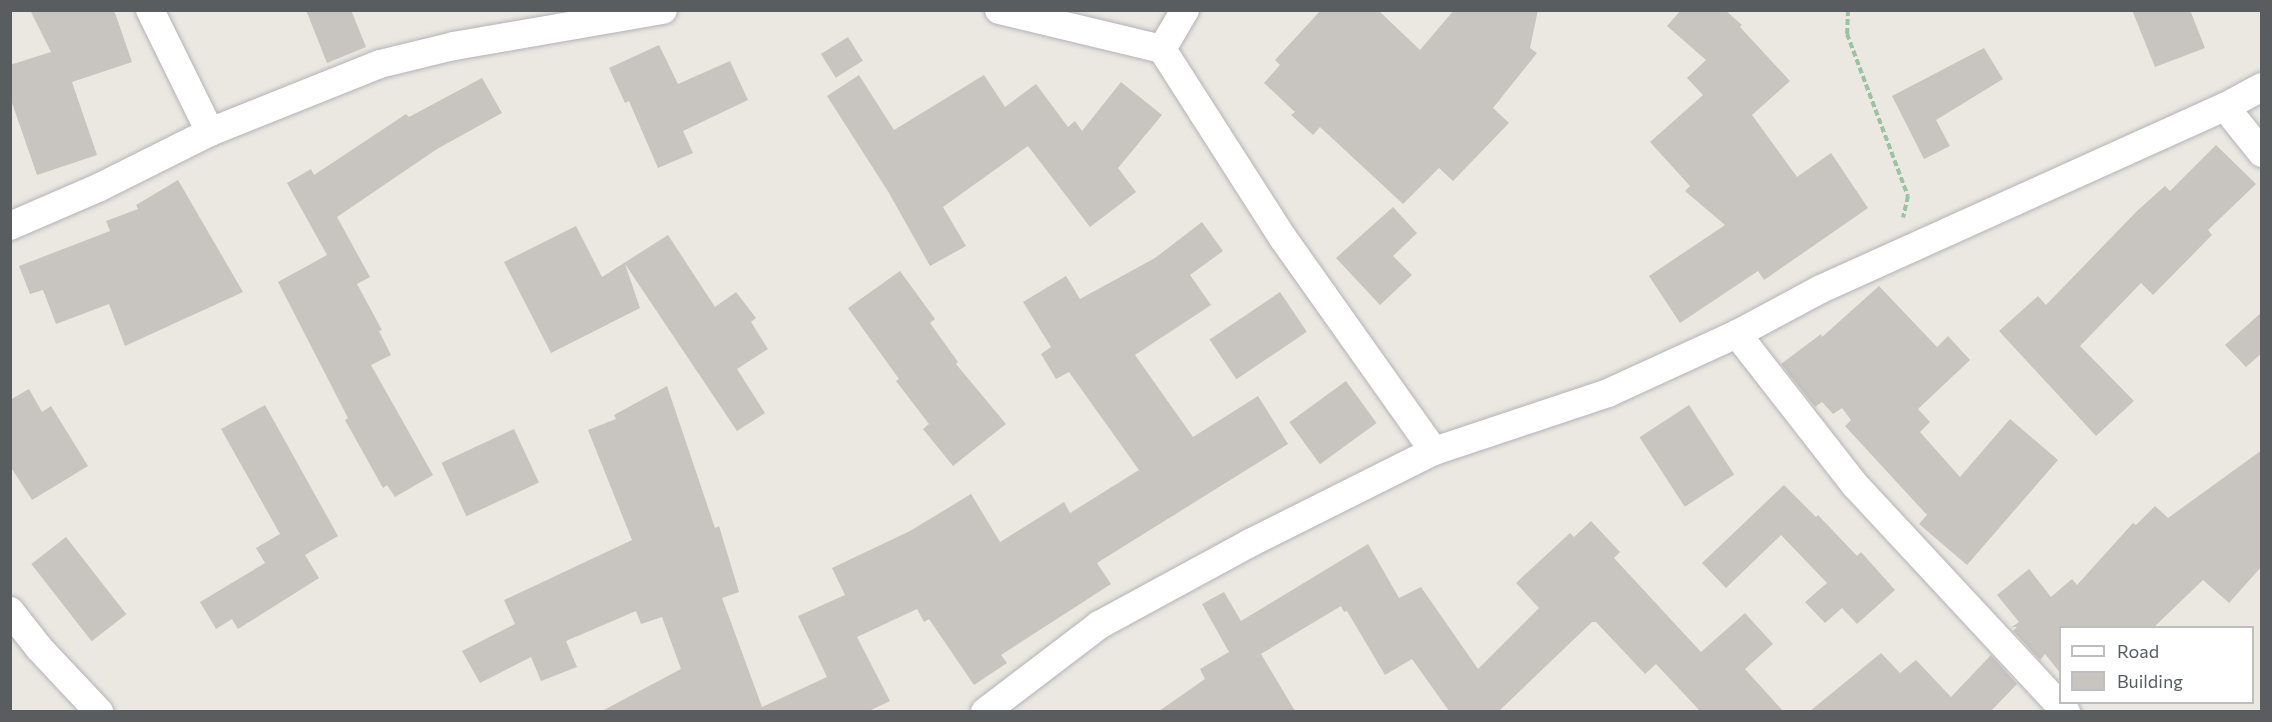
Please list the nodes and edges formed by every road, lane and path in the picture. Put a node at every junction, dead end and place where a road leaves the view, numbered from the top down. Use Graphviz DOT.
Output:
graph roads {
  1 [pos="150,10"];
  2 [pos="663,10"];
  3 [pos="999,10"];
  4 [pos="1185,10"];
  5 [pos="1848,10"];
  6 [pos="651,11"];
  7 [pos="1162,49"];
  8 [pos="2262,87"];
  9 [pos="2225,107"];
  10 [pos="210,132"];
  11 [pos="2262,153"];
  12 [pos="10,226"];
  13 [pos="1893,257"];
  14 [pos="1737,334"];
  15 [pos="1434,451"];
  16 [pos="10,611"];
  17 [pos="2059,704"];
  18 [pos="99,711"];
  19 [pos="985,711"];
  1 -- 10 [label="street"];
  2 -- 6 [label="street"];
  3 -- 7 [label="street"];
  4 -- 7 [label="street"];
  5 -- 13 [label="path"];
  6 -- 10 [label="street"];
  7 -- 15 [label="street"];
  8 -- 9 [label="street"];
  9 -- 11 [label="street"];
  9 -- 13 [label="street"];
  10 -- 12 [label="street"];
  13 -- 14 [label="street"];
  14 -- 15 [label="street"];
  14 -- 17 [label="street"];
  15 -- 19 [label="street"];
  16 -- 18 [label="street"];
}
